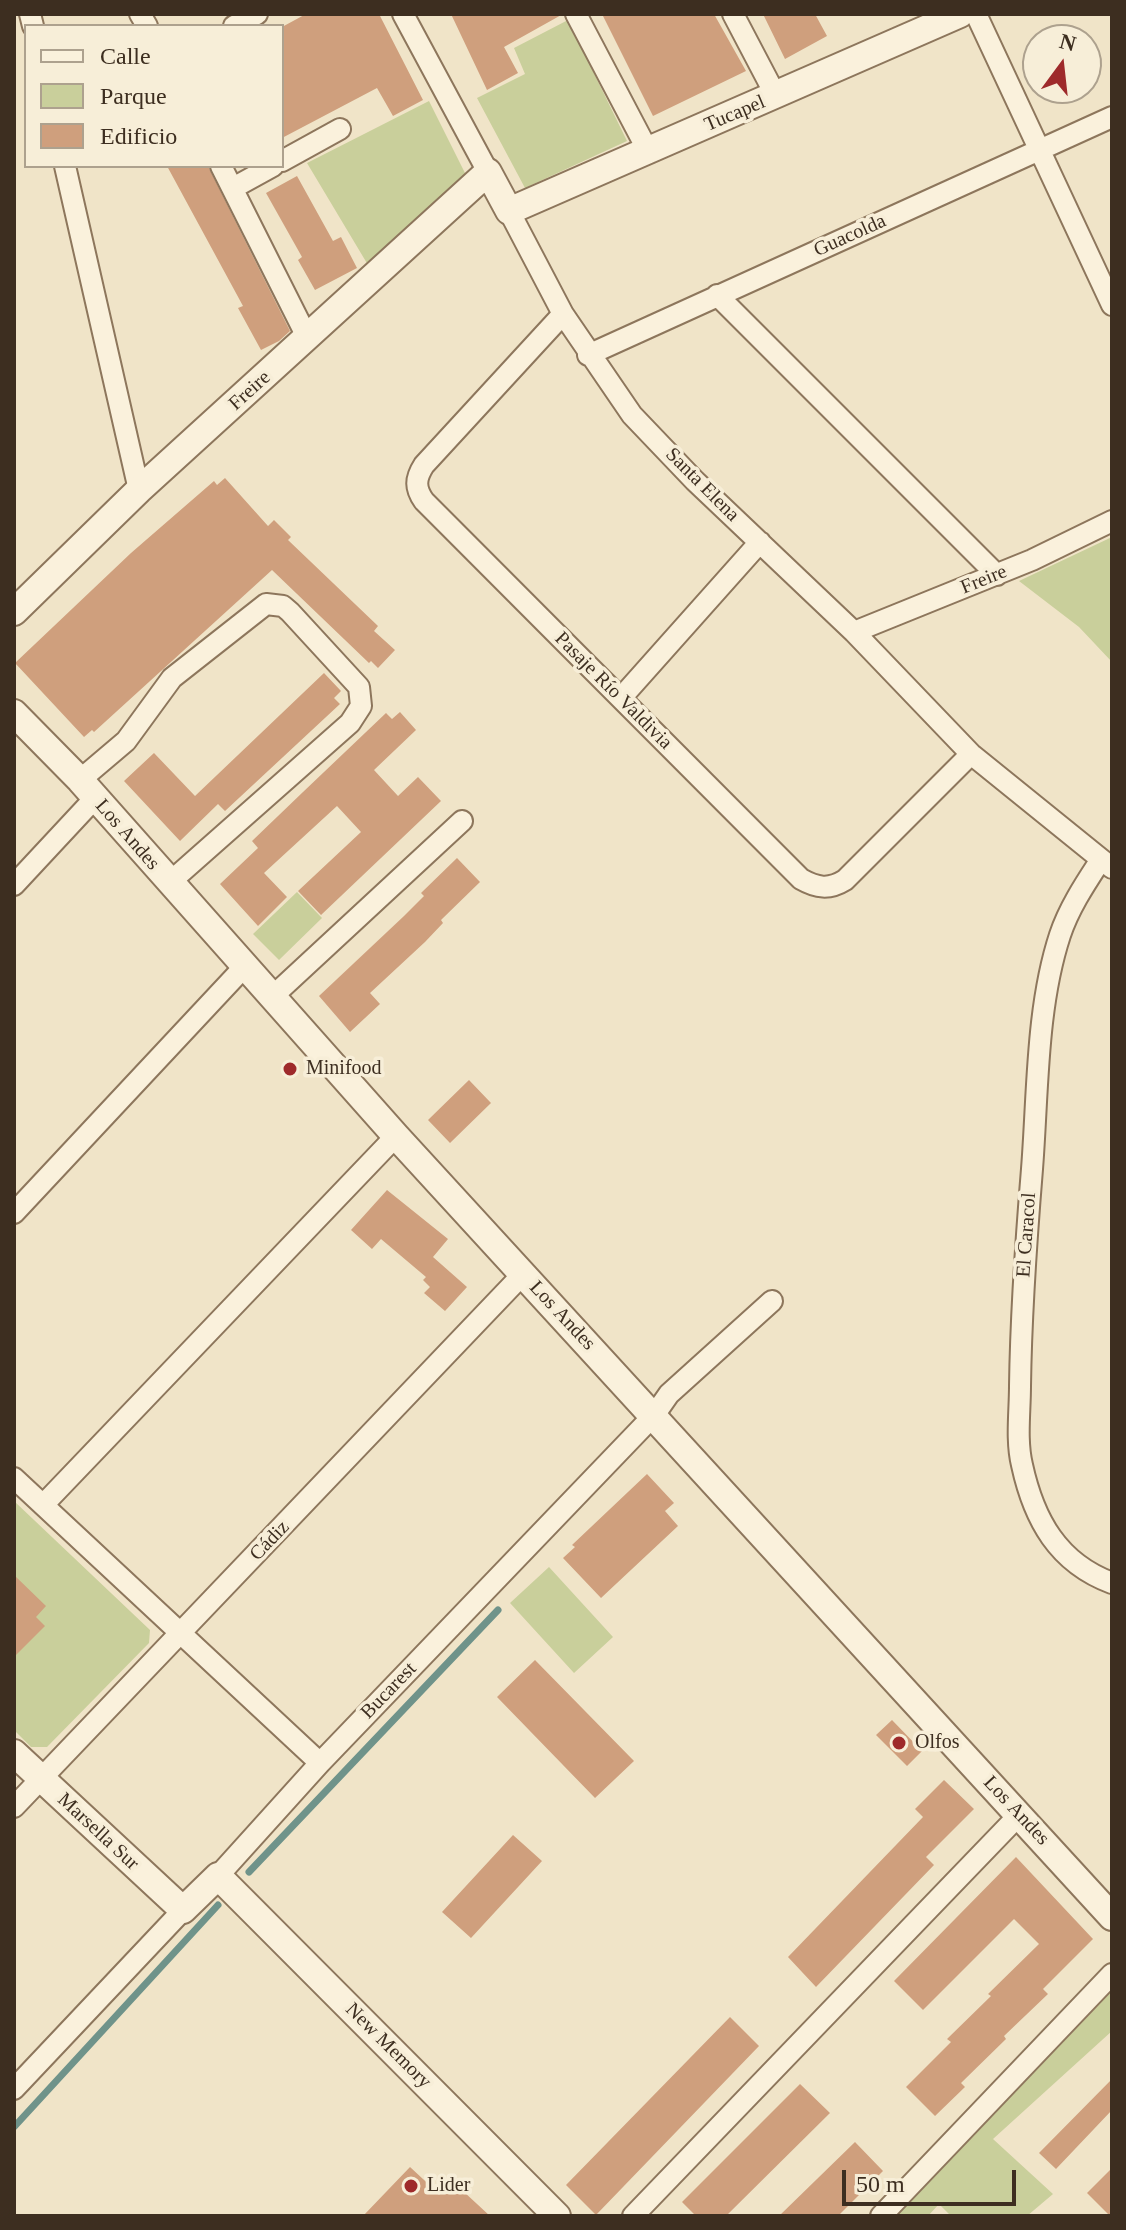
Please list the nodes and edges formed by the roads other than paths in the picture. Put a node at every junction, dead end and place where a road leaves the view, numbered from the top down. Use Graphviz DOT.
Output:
graph roads {
  1 [pos="257,14"];
  2 [pos="403,14"];
  3 [pos="576,14"];
  4 [pos="733,14"];
  5 [pos="960,14"];
  6 [pos="976,14"];
  7 [pos="238,24"];
  8 [pos="776,96"];
  9 [pos="1112,117"];
  10 [pos="340,129"];
  11 [pos="1042,150"];
  12 [pos="648,151"];
  13 [pos="284,160"];
  14 [pos="65,168"];
  15 [pos="222,168"];
  16 [pos="269,168"];
  17 [pos="488,172"];
  18 [pos="233,188"];
  19 [pos="509,211"];
  20 [pos="717,295"];
  21 [pos="1112,305"];
  22 [pos="563,314"];
  23 [pos="308,339"];
  24 [pos="588,355"];
  25 [pos="139,490"];
  26 [pos="1112,521"];
  27 [pos="760,542"];
  28 [pos="997,575"];
  29 [pos="14,612"];
  30 [pos="854,632"];
  31 [pos="621,698"];
  32 [pos="14,713"];
  33 [pos="971,754"];
  34 [pos="87,789"];
  35 [pos="462,821"];
  36 [pos="1106,864"];
  37 [pos="169,883"];
  38 [pos="14,885"];
  39 [pos="245,966"];
  40 [pos="272,997"];
  41 [pos="396,1136"];
  42 [pos="14,1213"];
  43 [pos="523,1274"];
  44 [pos="772,1301"];
  45 [pos="655,1414"];
  46 [pos="14,1478"];
  47 [pos="43,1505"];
  48 [pos="1112,1583"];
  49 [pos="180,1635"];
  50 [pos="14,1753"];
  51 [pos="320,1763"];
  52 [pos="41,1779"];
  53 [pos="14,1807"];
  54 [pos="1020,1814"];
  55 [pos="218,1876"];
  56 [pos="183,1910"];
  57 [pos="1112,1917"];
  58 [pos="1112,1974"];
  59 [pos="14,2089"];
  60 [pos="557,2216"];
  61 [pos="633,2216"];
  62 [pos="881,2216"];
  1 -- 7 [label="street"];
  2 -- 17 [label="street, Santa Elena"];
  3 -- 12 [label="street"];
  4 -- 8 [label="street"];
  5 -- 8 [label="street, Tucapel"];
  6 -- 11 [label="street"];
  8 -- 12 [label="street, Tucapel"];
  9 -- 11 [label="street, Guacolda"];
  10 -- 13 [label="street"];
  11 -- 20 [label="street, Guacolda"];
  11 -- 21 [label="street"];
  12 -- 19 [label="street, Tucapel"];
  14 -- 25 [label="street"];
  15 -- 18 [label="street"];
  16 -- 18 [label="street"];
  17 -- 19 [label="street, Santa Elena"];
  17 -- 23 [label="street, Freire"];
  18 -- 23 [label="street"];
  19 -- 22 [label="street, Santa Elena"];
  20 -- 24 [label="street, Guacolda"];
  20 -- 28 [label="street"];
  22 -- 24 [label="street, Santa Elena"];
  22 -- 31 [label="street, Pasaje Río Valdivia"];
  23 -- 25 [label="street, Freire"];
  24 -- 27 [label="street, Santa Elena"];
  25 -- 29 [label="street, Freire"];
  26 -- 28 [label="street, Freire"];
  27 -- 30 [label="street, Santa Elena"];
  27 -- 31 [label="street"];
  28 -- 30 [label="street, Freire"];
  30 -- 33 [label="street, Santa Elena"];
  31 -- 33 [label="street, Pasaje Río Valdivia"];
  32 -- 34 [label="street, Los Andes"];
  33 -- 36 [label="street, Santa Elena"];
  34 -- 37 [label="street, Los Andes"];
  34 -- 37 [label="street"];
  34 -- 38 [label="street"];
  35 -- 40 [label="street"];
  36 -- 48 [label="street, El Caracol"];
  37 -- 39 [label="street, Los Andes"];
  39 -- 40 [label="street, Los Andes"];
  39 -- 42 [label="street"];
  40 -- 41 [label="street, Los Andes"];
  41 -- 43 [label="street, Los Andes"];
  41 -- 47 [label="street"];
  43 -- 45 [label="street, Los Andes"];
  43 -- 49 [label="street, Cádiz"];
  44 -- 45 [label="street, Bucarest"];
  45 -- 51 [label="street, Bucarest"];
  45 -- 54 [label="street, Los Andes"];
  46 -- 47 [label="street"];
  47 -- 49 [label="street"];
  49 -- 51 [label="street"];
  49 -- 52 [label="street, Cádiz"];
  50 -- 52 [label="street, Marsella Sur"];
  51 -- 55 [label="street, Bucarest"];
  52 -- 53 [label="street, Cádiz"];
  52 -- 56 [label="street, Marsella Sur"];
  54 -- 57 [label="street, Los Andes"];
  54 -- 61 [label="street"];
  55 -- 56 [label="street, Bucarest"];
  55 -- 60 [label="street, New Memory"];
  56 -- 59 [label="street, Bucarest"];
  58 -- 62 [label="street"];
}
